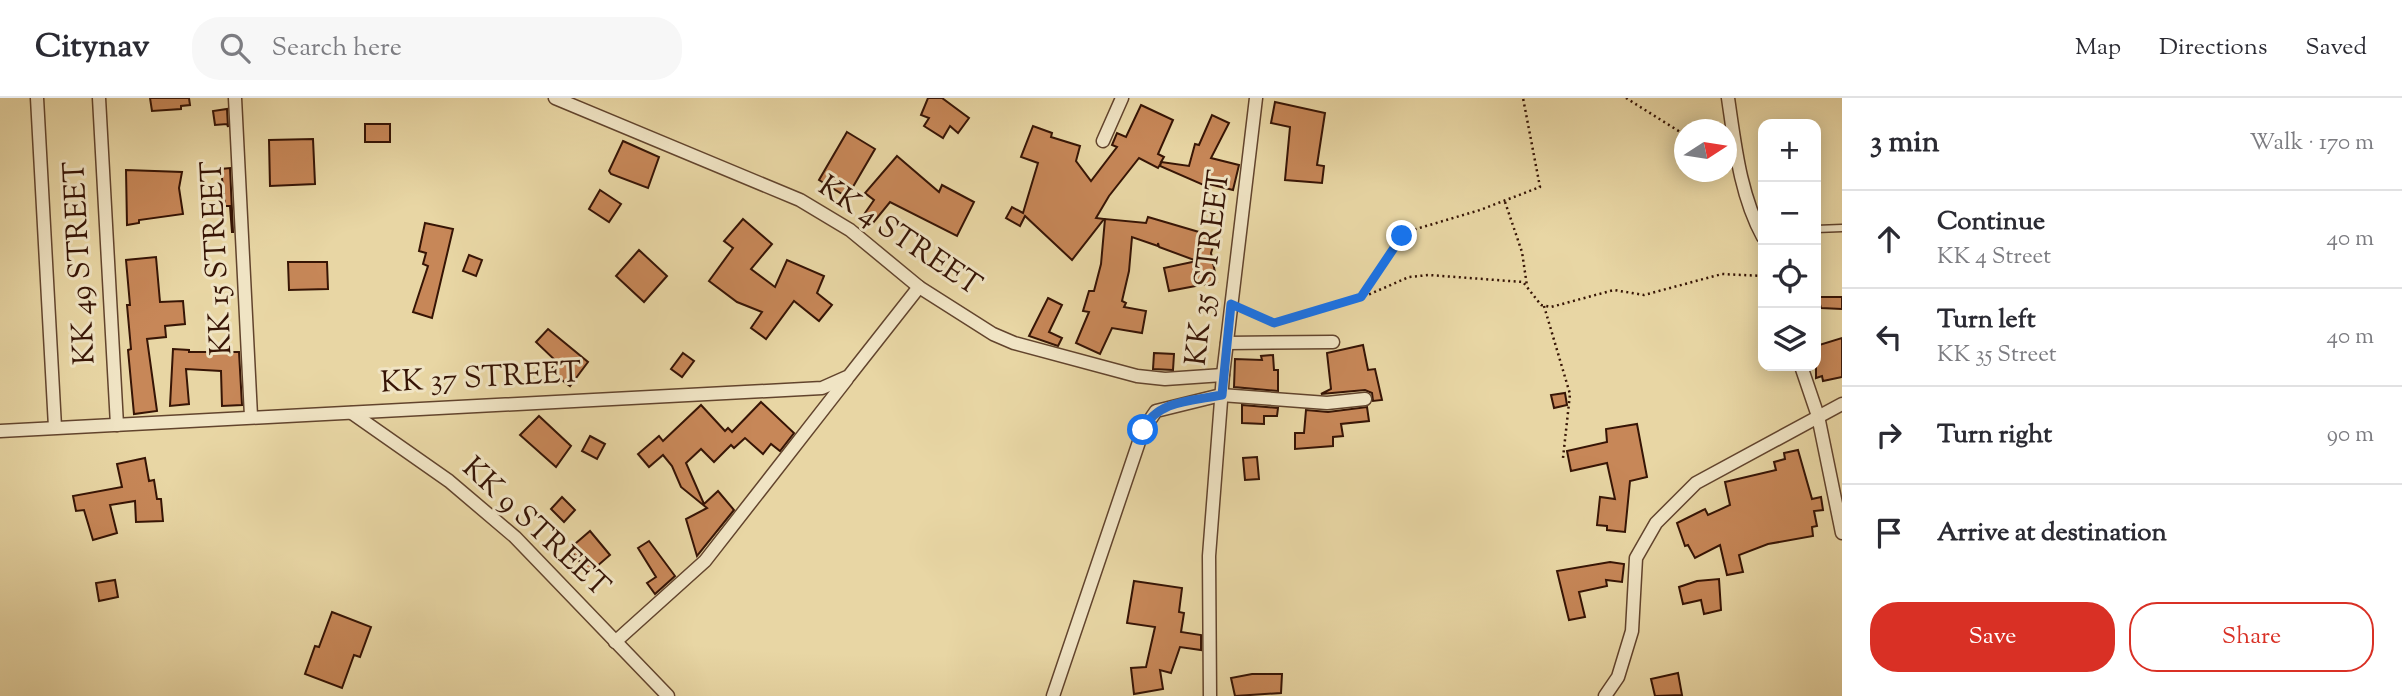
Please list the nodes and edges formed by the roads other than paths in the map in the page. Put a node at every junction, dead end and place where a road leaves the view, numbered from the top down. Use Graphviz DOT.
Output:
graph roads {
  1 [pos="37,98"];
  2 [pos="99,98"];
  3 [pos="235,98"];
  4 [pos="555,98"];
  5 [pos="1122,98"];
  6 [pos="1256,98"];
  7 [pos="1728,98"];
  8 [pos="1102,141"];
  9 [pos="1758,228"];
  10 [pos="1842,228"];
  11 [pos="1821,229"];
  12 [pos="919,287"];
  13 [pos="1333,342"];
  14 [pos="1227,343"];
  15 [pos="1803,371"];
  16 [pos="1223,375"];
  17 [pos="849,376"];
  18 [pos="1222,395"];
  19 [pos="1365,399"];
  20 [pos="1842,404"];
  21 [pos="352,413"];
  22 [pos="251,416"];
  23 [pos="1818,416"];
  24 [pos="117,425"];
  25 [pos="55,427"];
  26 [pos="0,431"];
  27 [pos="1842,533"];
  28 [pos="615,642"];
  29 [pos="668,696"];
  30 [pos="1053,696"];
  31 [pos="1210,696"];
  32 [pos="1605,696"];
  1 -- 25 [label="street"];
  2 -- 24 [label="street, KK 49 STREET"];
  3 -- 22 [label="street, KK 15 STREET"];
  4 -- 12 [label="street, KK 4 STREET"];
  5 -- 8 [label="street"];
  6 -- 14 [label="street, KK 35 STREET"];
  7 -- 9 [label="street"];
  10 -- 11 [label="lane"];
  12 -- 16 [label="street, KK 4 STREET"];
  12 -- 17 [label="street"];
  13 -- 14 [label="street"];
  14 -- 16 [label="street, KK 35 STREET"];
  15 -- 23 [label="street"];
  16 -- 18 [label="street, KK 35 STREET"];
  17 -- 21 [label="street, KK 37 STREET"];
  17 -- 28 [label="street"];
  18 -- 19 [label="street"];
  18 -- 30 [label="street"];
  18 -- 31 [label="street, KK 35 STREET"];
  20 -- 23 [label="street"];
  21 -- 22 [label="street, KK 37 STREET"];
  21 -- 28 [label="street, KK 9 STREET"];
  22 -- 24 [label="street, KK 37 STREET"];
  23 -- 27 [label="street"];
  23 -- 32 [label="street"];
  24 -- 25 [label="street, KK 37 STREET"];
  25 -- 26 [label="street, KK 37 STREET"];
  28 -- 29 [label="street, KK 9 STREET"];
}
